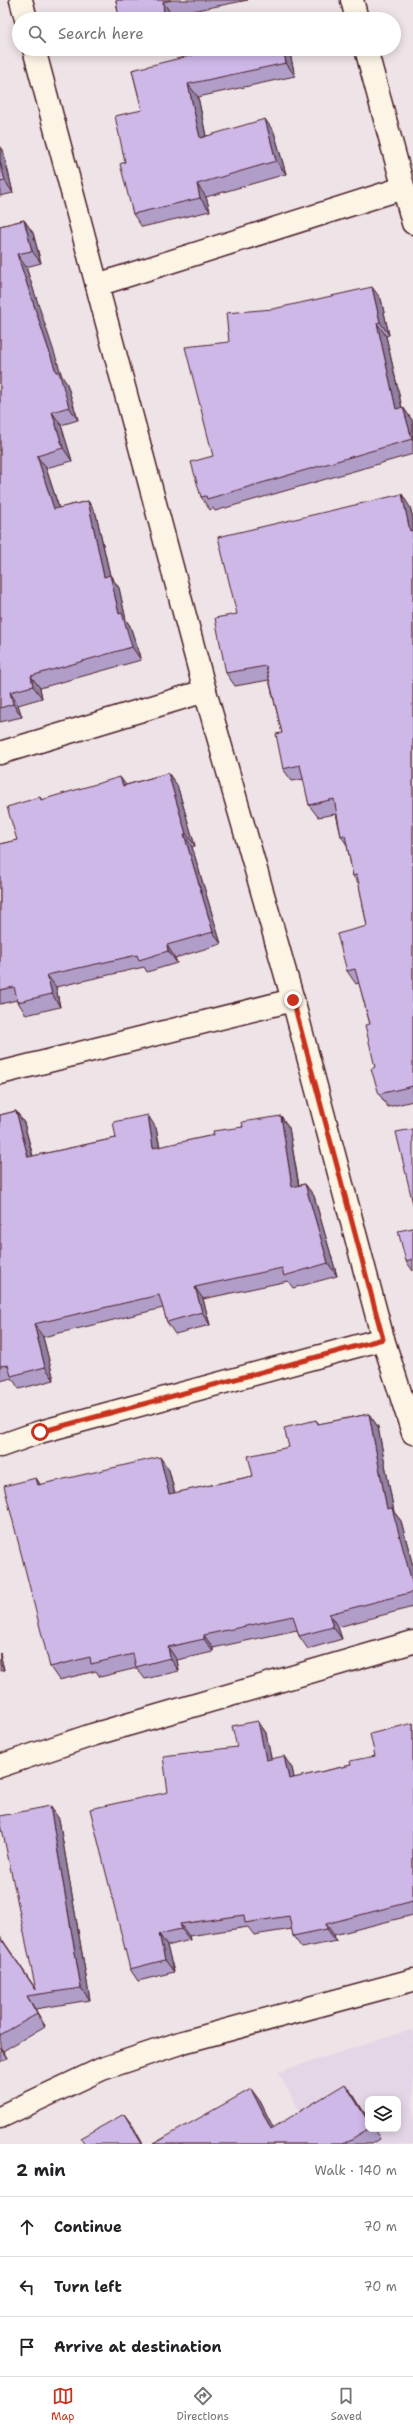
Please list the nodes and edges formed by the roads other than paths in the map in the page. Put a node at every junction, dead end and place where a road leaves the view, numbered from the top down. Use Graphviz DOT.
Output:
graph roads {
  1 [pos="21,0"];
  2 [pos="352,0"];
  3 [pos="24,12"];
  4 [pos="355,12"];
  5 [pos="36,56"];
  6 [pos="368,56"];
  7 [pos="404,188"];
  8 [pos="413,223"];
  9 [pos="97,285"];
  10 [pos="205,691"];
  11 [pos="0,753"];
  12 [pos="293,1000"];
  13 [pos="0,1074"];
  14 [pos="383,1339"];
  15 [pos="413,1433"];
  16 [pos="0,1446"];
  17 [pos="413,1642"];
  18 [pos="0,1766"];
  19 [pos="413,1980"];
  20 [pos="0,2117"];
  1 -- 3 [label="street"];
  2 -- 4 [label="street"];
  5 -- 9 [label="street"];
  6 -- 7 [label="street"];
  7 -- 8 [label="street"];
  7 -- 9 [label="street"];
  9 -- 10 [label="street"];
  10 -- 11 [label="street"];
  10 -- 12 [label="street"];
  12 -- 13 [label="street"];
  12 -- 14 [label="street"];
  14 -- 15 [label="street"];
  14 -- 16 [label="street"];
  17 -- 18 [label="street"];
  19 -- 20 [label="street"];
}
